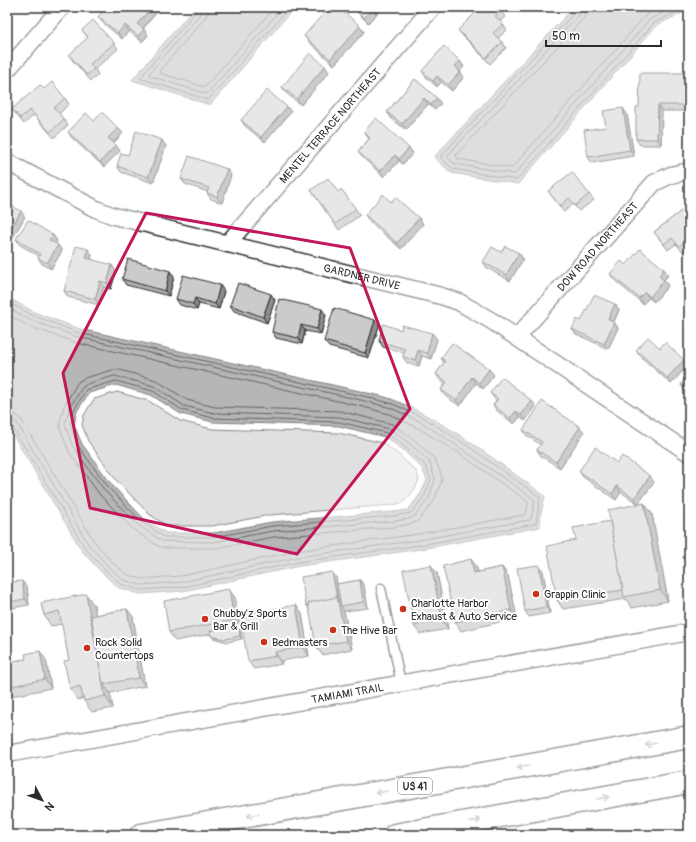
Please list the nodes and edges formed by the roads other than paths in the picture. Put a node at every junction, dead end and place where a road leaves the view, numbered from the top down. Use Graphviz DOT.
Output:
graph roads {
  1 [pos="62,7"];
  2 [pos="433,7"];
  3 [pos="7,70"];
  4 [pos="7,162"];
  5 [pos="689,171"];
  6 [pos="227,244"];
  7 [pos="517,337"];
  8 [pos="689,453"];
  9 [pos="381,588"];
  10 [pos="689,632"];
  11 [pos="401,683"];
  12 [pos="689,737"];
  13 [pos="7,754"];
  14 [pos="689,782"];
  15 [pos="141,835"];
  16 [pos="395,835"];
  1 -- 3 [label="street"];
  2 -- 6 [label="street, MENTEL TERRACE NORTHEAST"];
  4 -- 6 [label="street, GARDNER DRIVE"];
  5 -- 7 [label="street, DOW ROAD NORTHEAST"];
  6 -- 7 [label="street, GARDNER DRIVE"];
  7 -- 8 [label="street, GARDNER DRIVE"];
  9 -- 11 [label="lane"];
  10 -- 11 [label="street, TAMIAMI TRAIL"];
  11 -- 13 [label="street, TAMIAMI TRAIL"];
  12 -- 15 [label="main road, US 41, one-way"];
  16 -- 14 [label="main road, one-way"];
}
